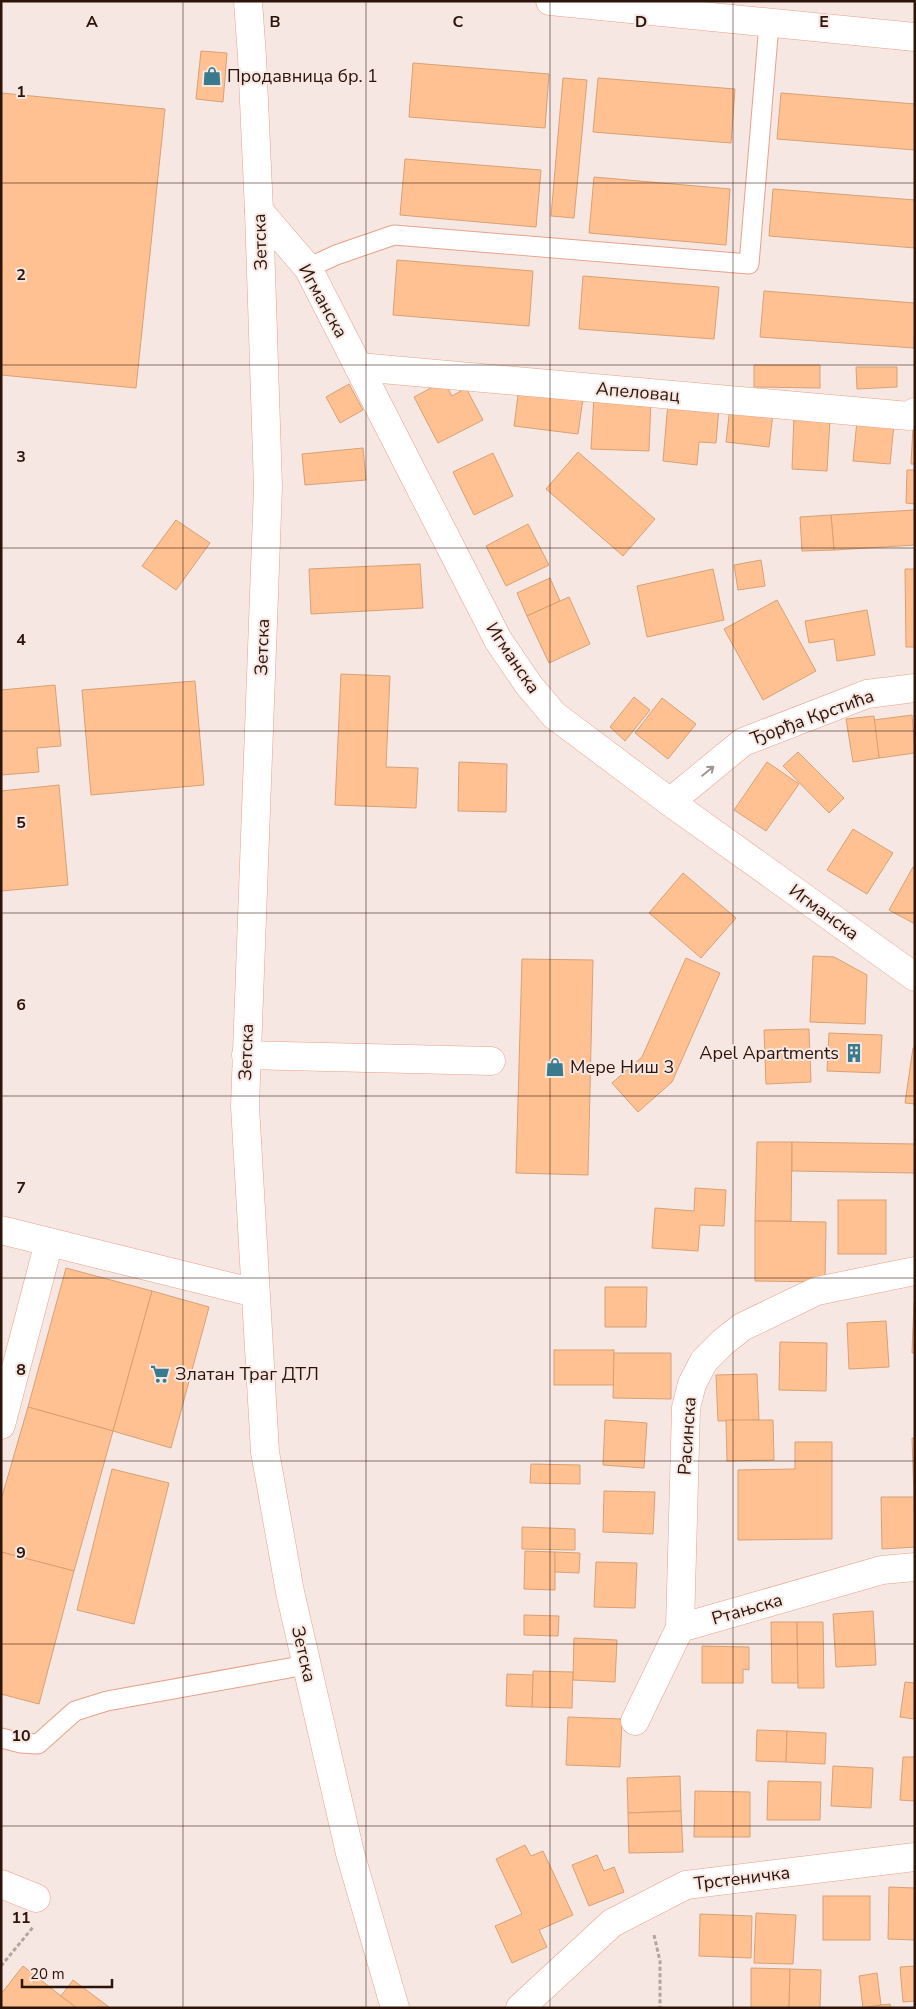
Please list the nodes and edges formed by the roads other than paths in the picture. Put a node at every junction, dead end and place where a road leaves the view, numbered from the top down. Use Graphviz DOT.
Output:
graph roads {
  1 [pos="248,1"];
  2 [pos="550,1"];
  3 [pos="769,24"];
  4 [pos="915,37"];
  5 [pos="259,211"];
  6 [pos="308,268"];
  7 [pos="359,367"];
  8 [pos="915,412"];
  9 [pos="915,688"];
  10 [pos="670,802"];
  11 [pos="915,977"];
  12 [pos="246,1055"];
  13 [pos="491,1060"];
  14 [pos="1,1230"];
  15 [pos="49,1242"];
  16 [pos="915,1271"];
  17 [pos="255,1293"];
  18 [pos="1,1425"];
  19 [pos="915,1567"];
  20 [pos="680,1628"];
  21 [pos="306,1665"];
  22 [pos="635,1721"];
  23 [pos="1,1738"];
  24 [pos="915,1857"];
  25 [pos="1,1884"];
  26 [pos="36,1898"];
  27 [pos="396,2008"];
  28 [pos="520,2008"];
  1 -- 5 [label="street, Зетска"];
  2 -- 3 [label="street"];
  3 -- 4 [label="street"];
  3 -- 6 [label="lane"];
  5 -- 6 [label="street, Игманска"];
  5 -- 12 [label="street, Зетска"];
  6 -- 7 [label="street, Игманска"];
  7 -- 8 [label="street, Апеловац"];
  7 -- 10 [label="street, Игманска"];
  10 -- 9 [label="street, Ђорђа Крстића, one-way"];
  10 -- 11 [label="street, Игманска"];
  12 -- 13 [label="street"];
  12 -- 17 [label="street, Зетска"];
  14 -- 15 [label="street"];
  15 -- 17 [label="street"];
  15 -- 18 [label="street"];
  16 -- 20 [label="street, Расинска"];
  17 -- 21 [label="street, Зетска"];
  19 -- 20 [label="street, Ртањска"];
  20 -- 22 [label="street"];
  21 -- 23 [label="lane"];
  21 -- 27 [label="street, Зетска"];
  24 -- 28 [label="street, Трстеничка"];
  25 -- 26 [label="street"];
}
